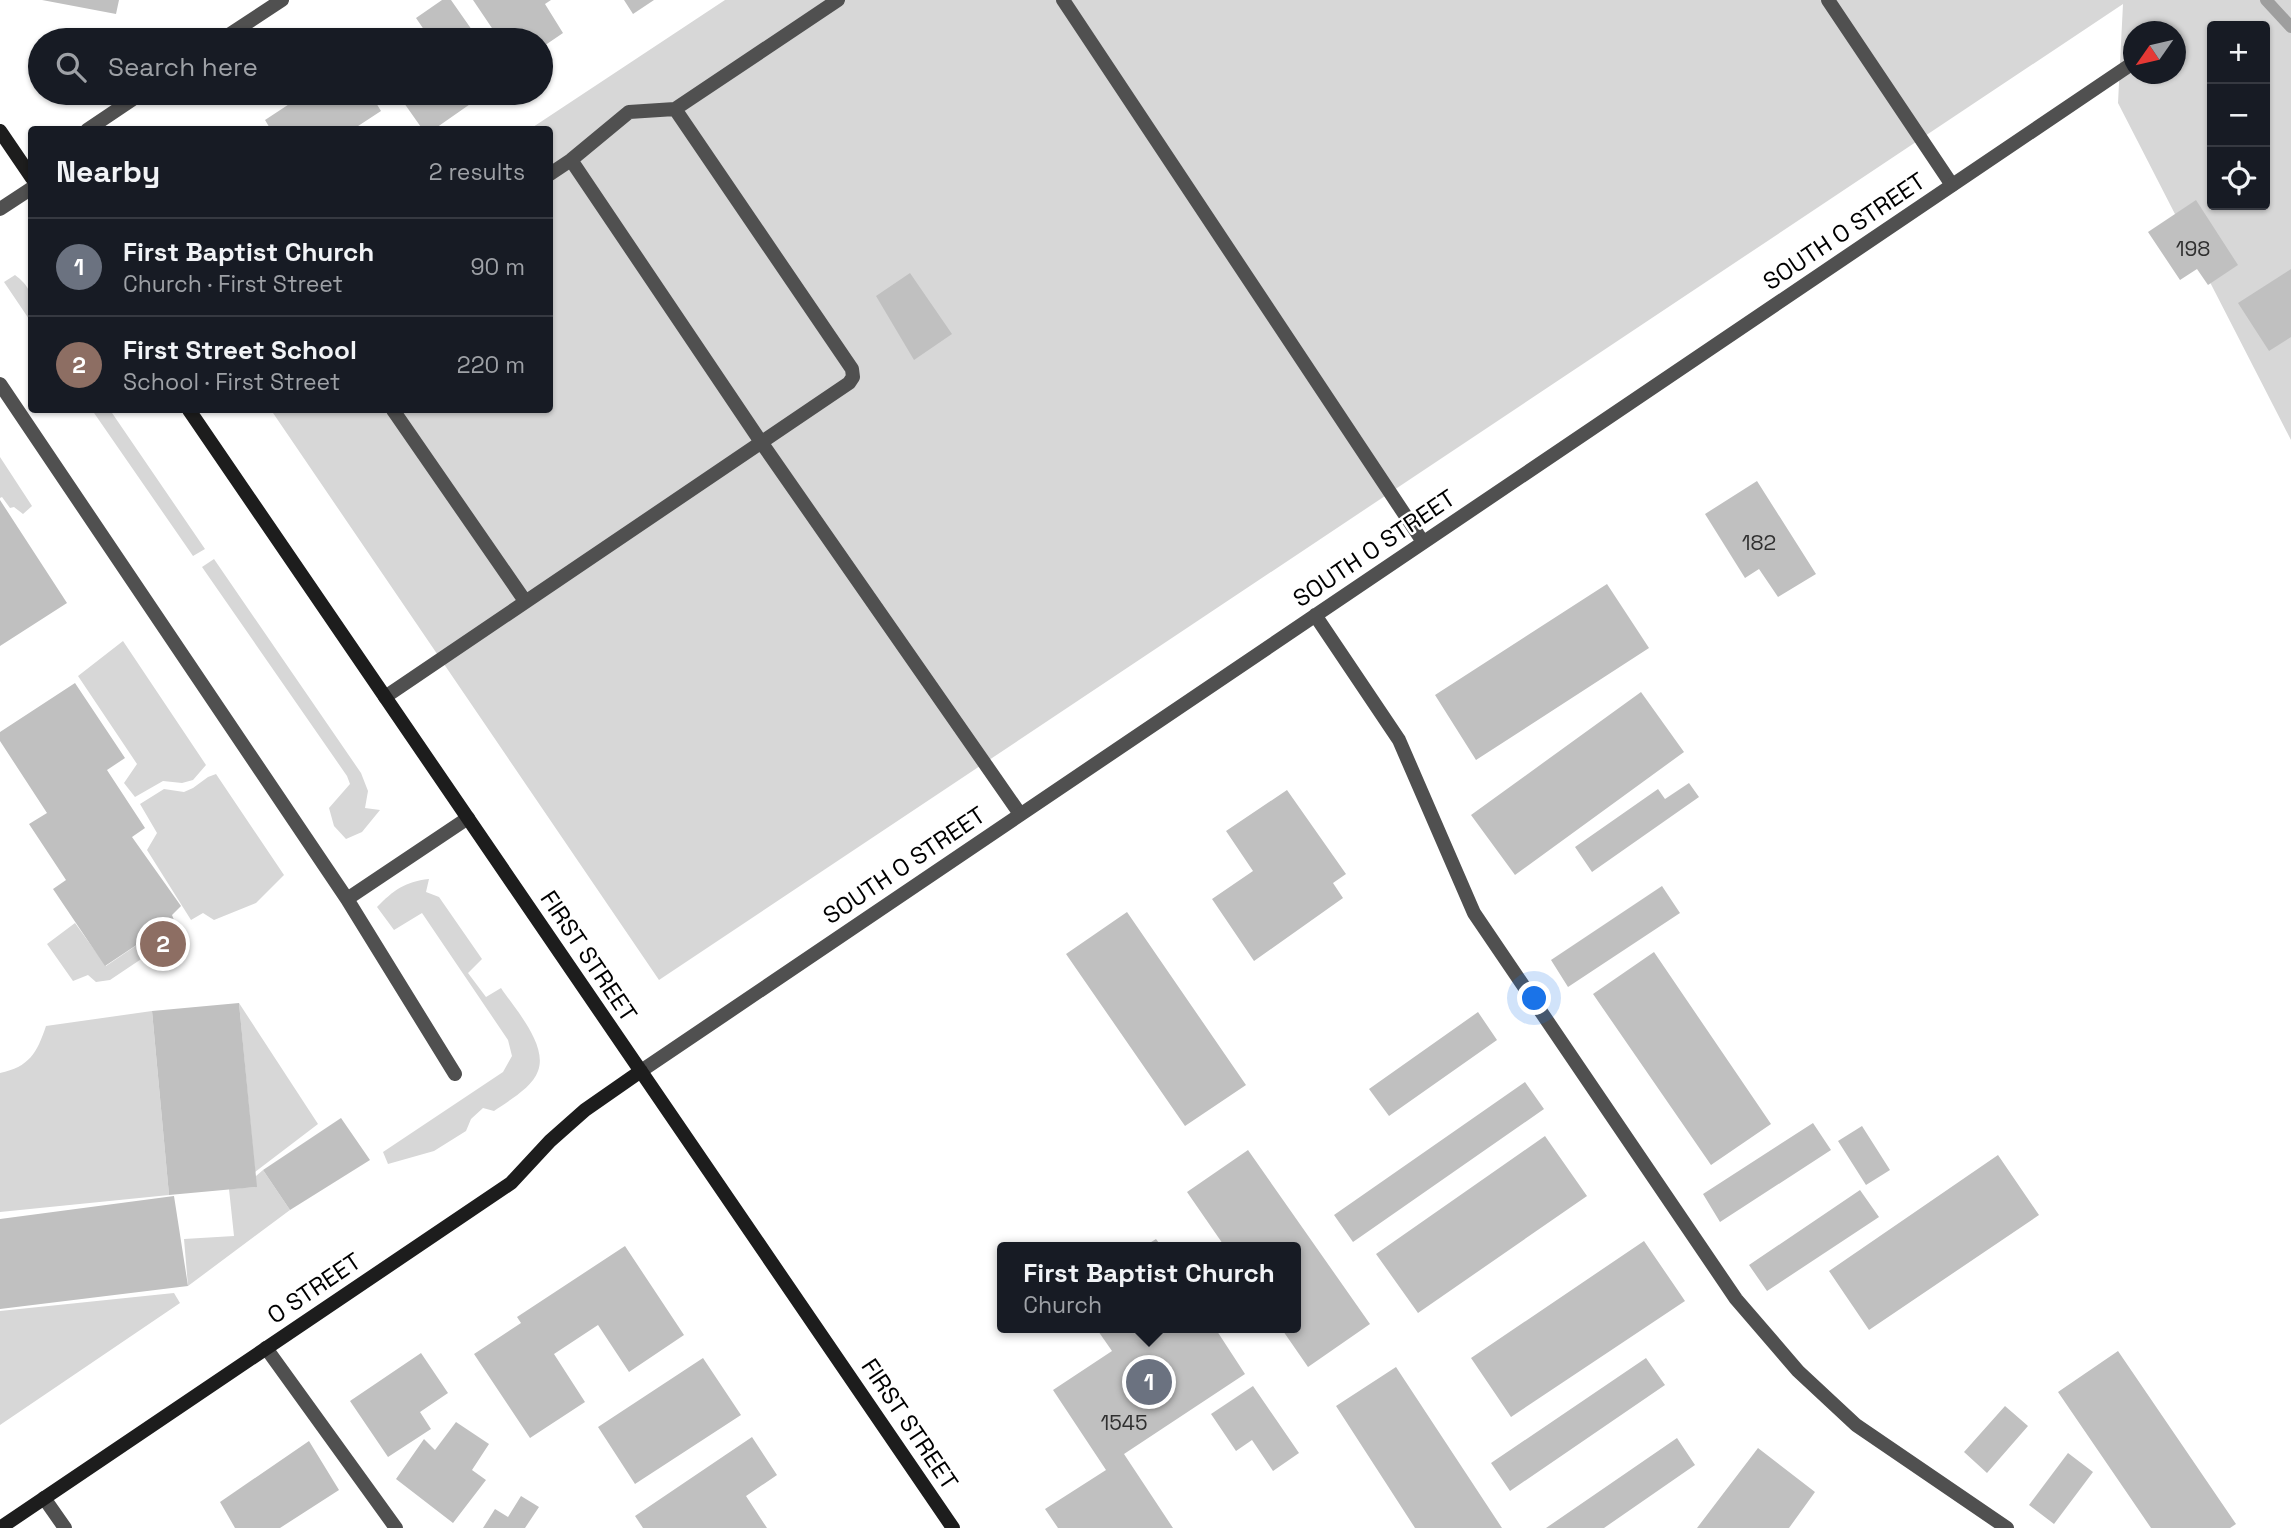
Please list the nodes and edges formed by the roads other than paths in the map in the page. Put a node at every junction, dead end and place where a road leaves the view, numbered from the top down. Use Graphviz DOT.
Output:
graph roads {
  1 [pos="282,0"];
  2 [pos="838,0"];
  3 [pos="1063,0"];
  4 [pos="1828,0"];
  5 [pos="239,28"];
  6 [pos="2123,71"];
  7 [pos="124,105"];
  8 [pos="676,109"];
  9 [pos="94,126"];
  10 [pos="0,131"];
  11 [pos="571,160"];
  12 [pos="28,169"];
  13 [pos="553,172"];
  14 [pos="1952,185"];
  15 [pos="28,191"];
  16 [pos="0,209"];
  17 [pos="0,384"];
  18 [pos="191,413"];
  19 [pos="395,413"];
  20 [pos="761,442"];
  21 [pos="1423,542"];
  22 [pos="525,601"];
  23 [pos="1315,615"];
  24 [pos="385,696"];
  25 [pos="1020,814"];
  26 [pos="468,818"];
  27 [pos="347,899"];
  28 [pos="641,1071"];
  29 [pos="455,1074"];
  30 [pos="266,1348"];
  31 [pos="44,1498"];
  32 [pos="0,1528"];
  33 [pos="65,1528"];
  34 [pos="396,1528"];
  35 [pos="953,1528"];
  36 [pos="2007,1528"];
  1 -- 5 [label="street"];
  2 -- 8 [label="street"];
  3 -- 21 [label="street"];
  4 -- 14 [label="street"];
  6 -- 14 [label="street, SOUTH O STREET"];
  7 -- 9 [label="street"];
  8 -- 11 [label="street"];
  8 -- 20 [label="street"];
  10 -- 12 [label="street"];
  11 -- 13 [label="street"];
  11 -- 20 [label="street"];
  14 -- 21 [label="street, SOUTH O STREET"];
  15 -- 16 [label="street"];
  17 -- 27 [label="street"];
  18 -- 24 [label="street, FIRST STREET"];
  19 -- 22 [label="street"];
  20 -- 22 [label="street"];
  20 -- 25 [label="street"];
  21 -- 23 [label="street, SOUTH O STREET"];
  22 -- 24 [label="street"];
  23 -- 25 [label="street, SOUTH O STREET"];
  23 -- 36 [label="street"];
  24 -- 26 [label="street, FIRST STREET"];
  25 -- 28 [label="street, SOUTH O STREET"];
  26 -- 27 [label="street"];
  26 -- 28 [label="street, FIRST STREET"];
  27 -- 29 [label="street"];
  28 -- 30 [label="street, O STREET"];
  28 -- 35 [label="street, FIRST STREET"];
  30 -- 31 [label="street, O STREET"];
  30 -- 34 [label="street"];
  31 -- 32 [label="street, O STREET"];
  31 -- 33 [label="street"];
}
